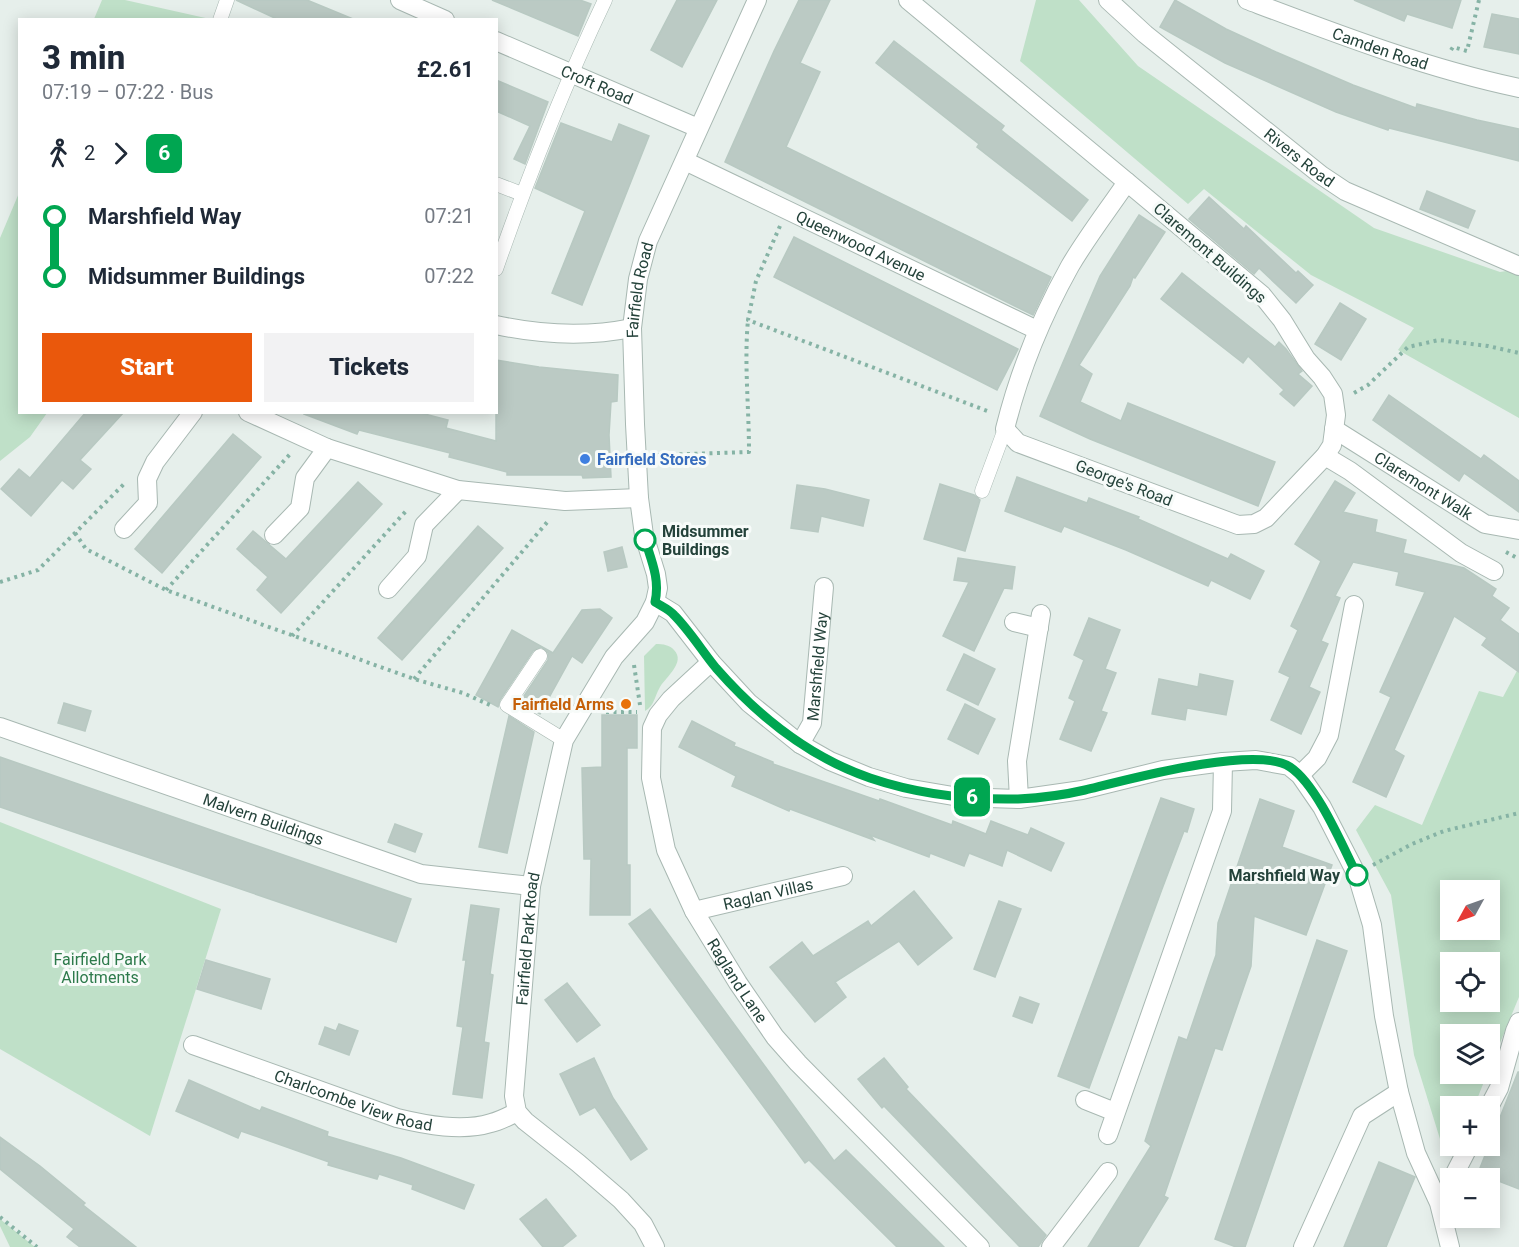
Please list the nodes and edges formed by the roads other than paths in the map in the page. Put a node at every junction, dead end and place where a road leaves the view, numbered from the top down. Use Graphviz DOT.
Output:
graph roads {
  1 [pos="227,0"];
  2 [pos="400,0"];
  3 [pos="605,0"];
  4 [pos="758,0"];
  5 [pos="908,0"];
  6 [pos="1108,0"];
  7 [pos="1247,0"];
  8 [pos="221,18"];
  9 [pos="441,18"];
  10 [pos="498,42"];
  11 [pos="571,73"];
  12 [pos="1519,88"];
  13 [pos="698,128"];
  14 [pos="685,161"];
  15 [pos="1127,182"];
  16 [pos="498,184"];
  17 [pos="522,194"];
  18 [pos="498,263"];
  19 [pos="1519,266"];
  20 [pos="498,326"];
  21 [pos="632,328"];
  22 [pos="1037,330"];
  23 [pos="191,414"];
  24 [pos="252,414"];
  25 [pos="1006,424"];
  26 [pos="1334,429"];
  27 [pos="327,448"];
  28 [pos="1324,456"];
  29 [pos="458,490"];
  30 [pos="982,491"];
  31 [pos="639,498"];
  32 [pos="124,529"];
  33 [pos="1519,530"];
  34 [pos="274,535"];
  35 [pos="1494,571"];
  36 [pos="824,587"];
  37 [pos="388,589"];
  38 [pos="655,602"];
  39 [pos="1354,604"];
  40 [pos="1014,622"];
  41 [pos="540,657"];
  42 [pos="711,662"];
  43 [pos="0,728"];
  44 [pos="564,740"];
  45 [pos="800,744"];
  46 [pos="1223,762"];
  47 [pos="1300,775"];
  48 [pos="1019,799"];
  49 [pos="843,876"];
  50 [pos="531,886"];
  51 [pos="694,911"];
  52 [pos="1517,1027"];
  53 [pos="193,1045"];
  54 [pos="1399,1092"];
  55 [pos="1495,1096"];
  56 [pos="1084,1100"];
  57 [pos="517,1112"];
  58 [pos="1115,1112"];
  59 [pos="1108,1136"];
  60 [pos="1108,1172"];
  61 [pos="1440,1203"];
  62 [pos="1446,1228"];
  63 [pos="655,1247"];
  64 [pos="980,1247"];
  65 [pos="1051,1247"];
  66 [pos="1303,1247"];
  67 [pos="1450,1247"];
  1 -- 8 [label="lane"];
  2 -- 9 [label="street"];
  3 -- 11 [label="lane"];
  4 -- 13 [label="street, Fairfield Road"];
  5 -- 15 [label="street, Claremont Buildings"];
  6 -- 19 [label="street, Rivers Road"];
  7 -- 12 [label="street, Camden Road"];
  10 -- 11 [label="street, Croft Road"];
  11 -- 13 [label="street, Croft Road"];
  11 -- 17 [label="lane"];
  13 -- 14 [label="street, Fairfield Road"];
  14 -- 21 [label="street, Fairfield Road"];
  14 -- 22 [label="street, Queenwood Avenue"];
  15 -- 22 [label="street"];
  15 -- 26 [label="street, Claremont Buildings"];
  16 -- 17 [label="lane"];
  17 -- 18 [label="lane"];
  20 -- 21 [label="street"];
  21 -- 31 [label="street, Fairfield Road"];
  22 -- 25 [label="street"];
  23 -- 32 [label="street"];
  24 -- 27 [label="street"];
  25 -- 28 [label="street, George's Road"];
  25 -- 30 [label="lane"];
  26 -- 28 [label="street, Claremont Buildings"];
  26 -- 33 [label="street, Claremont Walk"];
  27 -- 29 [label="street"];
  27 -- 34 [label="street"];
  28 -- 35 [label="street, Claremont Walk"];
  29 -- 31 [label="street"];
  29 -- 37 [label="street"];
  31 -- 38 [label="street, Fairfield Road"];
  36 -- 45 [label="street, Marshfield Way"];
  38 -- 42 [label="street, Marshfield Way"];
  38 -- 44 [label="street, Fairfield Park Road"];
  39 -- 47 [label="street"];
  40 -- 48 [label="street"];
  41 -- 44 [label="lane"];
  42 -- 45 [label="street, Marshfield Way"];
  42 -- 51 [label="street, Ragland Lane"];
  43 -- 50 [label="street, Malvern Buildings"];
  44 -- 50 [label="street, Fairfield Park Road"];
  45 -- 48 [label="street, Marshfield Way"];
  46 -- 47 [label="street, Marshfield Way"];
  46 -- 48 [label="street, Marshfield Way"];
  46 -- 58 [label="street"];
  47 -- 54 [label="street, Marshfield Way"];
  49 -- 51 [label="street, Raglan Villas"];
  50 -- 57 [label="street, Fairfield Park Road"];
  51 -- 64 [label="street, Ragland Lane"];
  52 -- 55 [label="street"];
  53 -- 57 [label="street, Charlcombe View Road"];
  54 -- 61 [label="street, Marshfield Way"];
  54 -- 66 [label="street"];
  56 -- 58 [label="street"];
  57 -- 63 [label="street"];
  58 -- 59 [label="street"];
  60 -- 65 [label="street"];
  62 -- 67 [label="street, Marshfield Way"];
}
